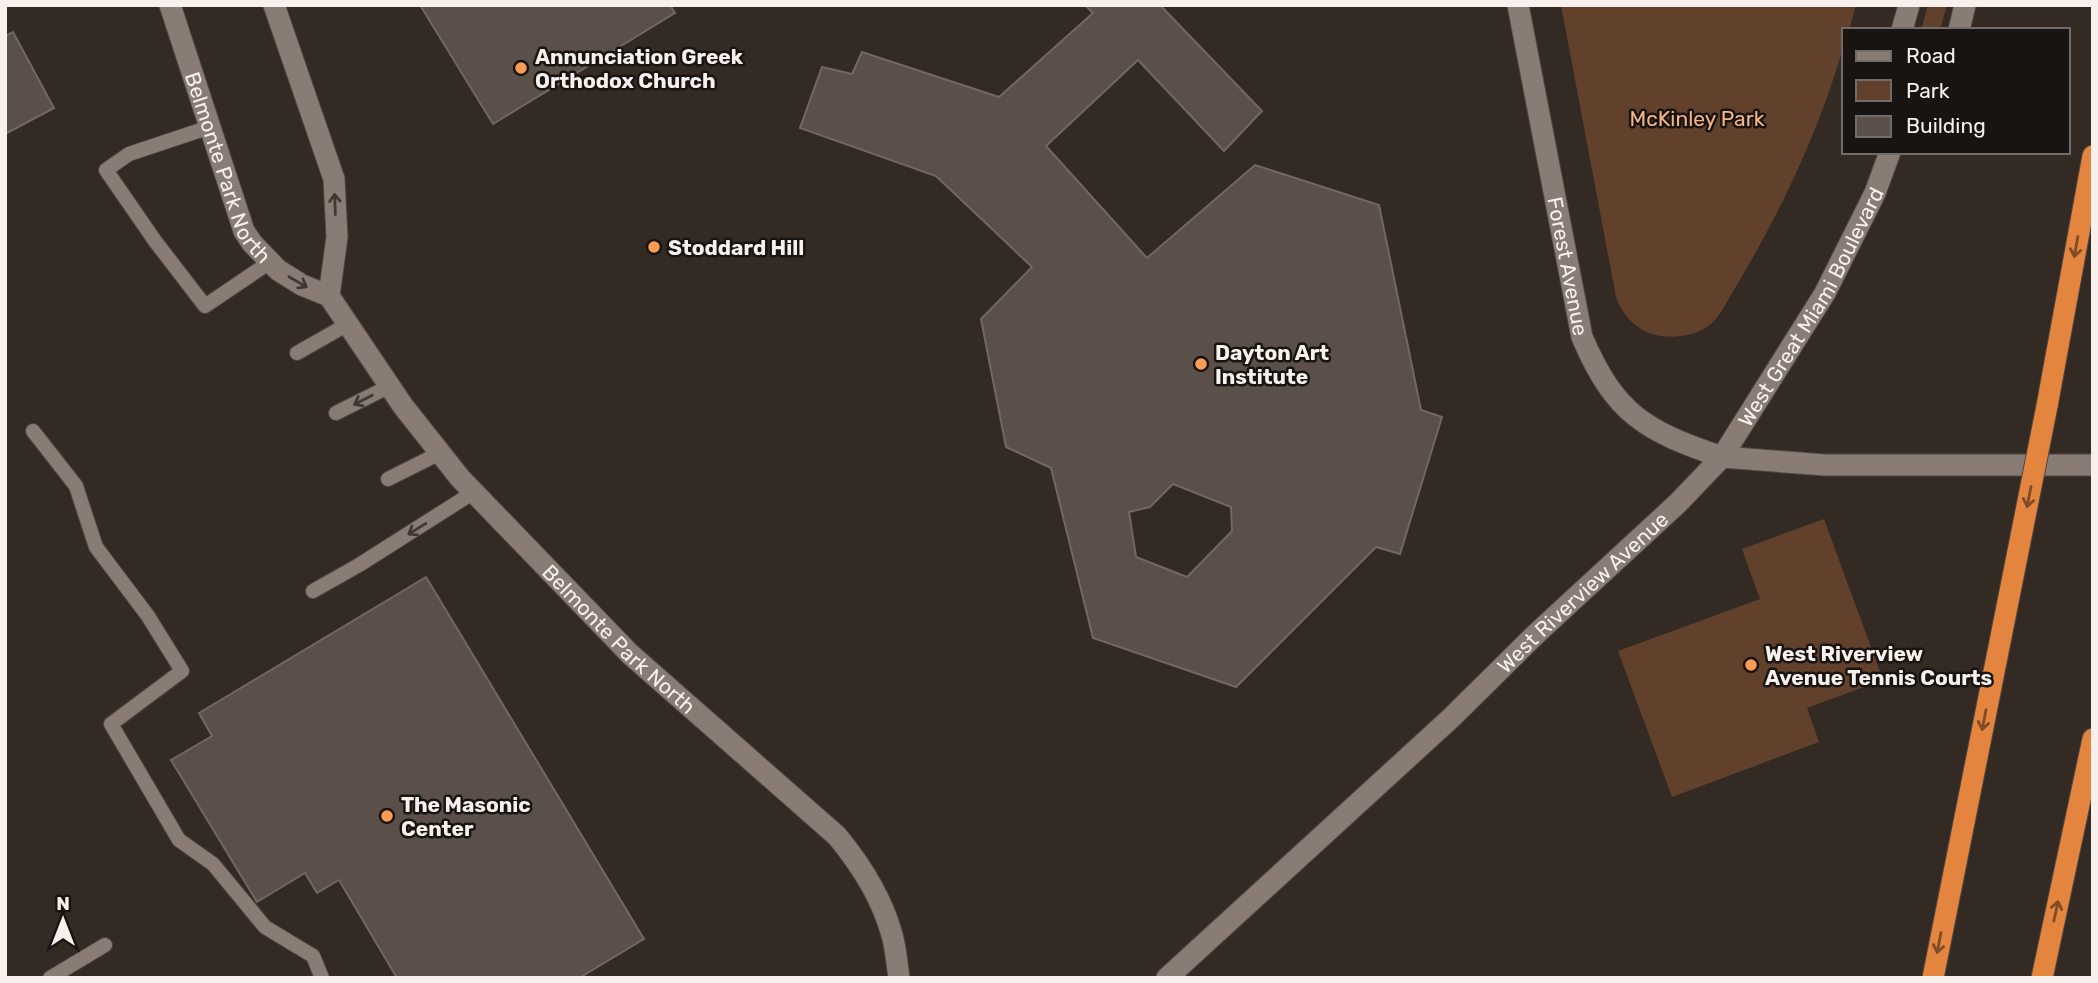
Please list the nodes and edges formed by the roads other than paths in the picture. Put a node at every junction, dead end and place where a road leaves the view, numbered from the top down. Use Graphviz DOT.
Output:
graph roads {
  1 [pos="170,5"];
  2 [pos="274,5"];
  3 [pos="1518,5"];
  4 [pos="1909,5"];
  5 [pos="1965,5"];
  6 [pos="1903,28"];
  7 [pos="1959,28"];
  8 [pos="209,127"];
  9 [pos="1889,154"];
  10 [pos="2093,156"];
  11 [pos="270,262"];
  12 [pos="329,296"];
  13 [pos="348,324"];
  14 [pos="297,353"];
  15 [pos="390,386"];
  16 [pos="336,413"];
  17 [pos="33,431"];
  18 [pos="440,453"];
  19 [pos="1722,457"];
  20 [pos="2093,465"];
  21 [pos="388,479"];
  22 [pos="474,492"];
  23 [pos="313,591"];
  24 [pos="2093,739"];
  25 [pos="105,945"];
  26 [pos="50,978"];
  27 [pos="322,978"];
  28 [pos="899,978"];
  29 [pos="1167,978"];
  30 [pos="1933,978"];
  31 [pos="2042,978"];
  1 -- 8 [label="street, Belmonte Park North"];
  12 -- 2 [label="street, one-way"];
  3 -- 19 [label="street, Forest Avenue"];
  4 -- 6 [label="street"];
  5 -- 7 [label="street"];
  8 -- 11 [label="street, Belmonte Park North"];
  8 -- 11 [label="lane"];
  9 -- 19 [label="street, West Great Miami Boulevard"];
  10 -- 30 [label="highway, one-way, bridge"];
  11 -- 12 [label="street, Belmonte Park North, one-way"];
  12 -- 13 [label="street, Belmonte Park North"];
  13 -- 14 [label="lane"];
  13 -- 15 [label="street, Belmonte Park North"];
  15 -- 16 [label="lane, one-way"];
  15 -- 18 [label="street, Belmonte Park North"];
  17 -- 27 [label="lane"];
  18 -- 21 [label="lane"];
  18 -- 22 [label="street, Belmonte Park North"];
  19 -- 20 [label="street"];
  19 -- 29 [label="street, West Riverview Avenue"];
  22 -- 23 [label="lane, one-way"];
  22 -- 28 [label="street, Belmonte Park North"];
  31 -- 24 [label="highway, one-way"];
  25 -- 26 [label="lane"];
}
